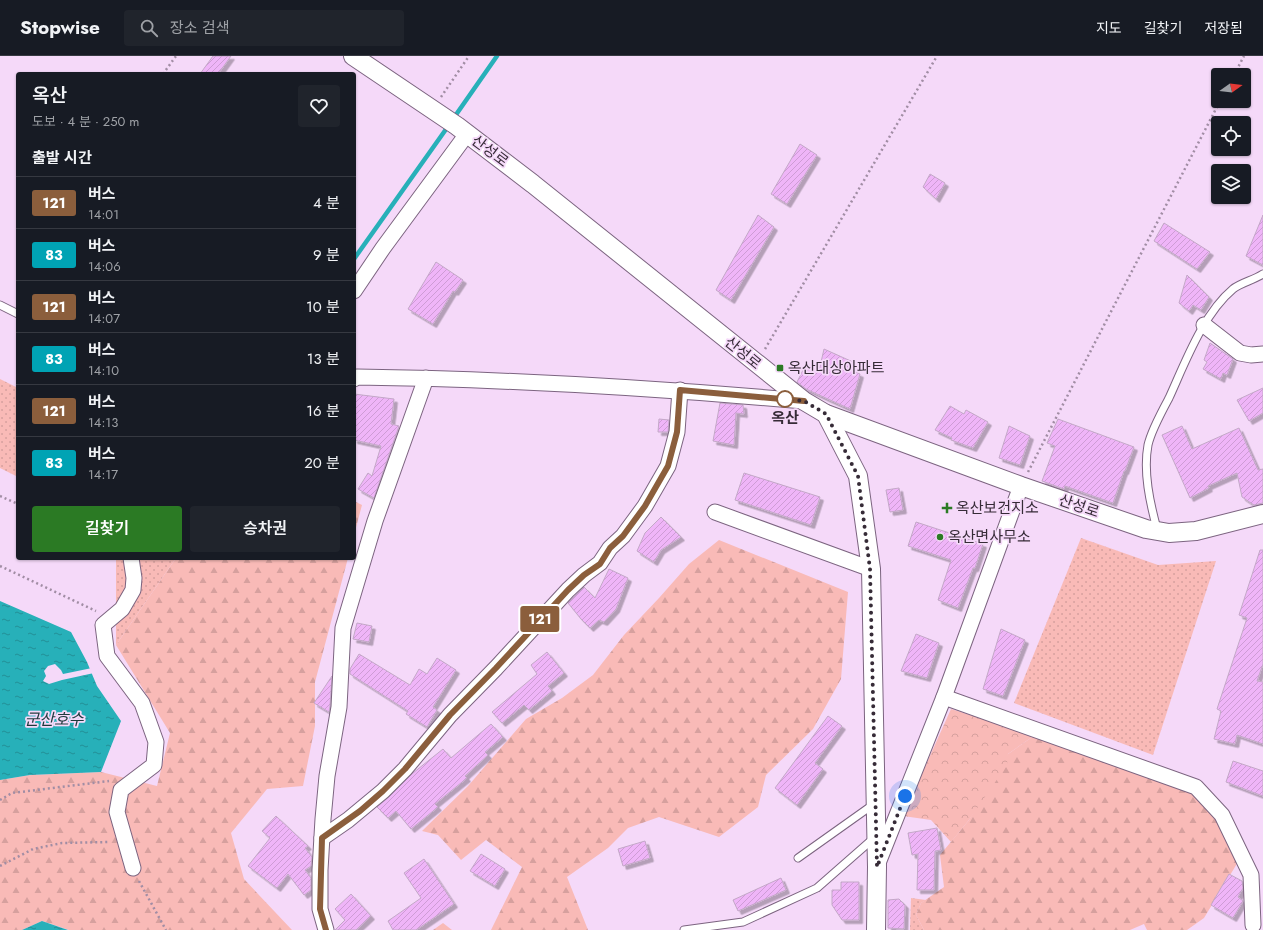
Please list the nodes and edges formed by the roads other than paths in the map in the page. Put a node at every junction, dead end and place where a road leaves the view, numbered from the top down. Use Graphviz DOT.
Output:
graph roads {
  1 [pos="353,56"];
  2 [pos="462,130"];
  3 [pos="1263,274"];
  4 [pos="356,288"];
  5 [pos="0,305"];
  6 [pos="16,313"];
  7 [pos="1204,325"];
  8 [pos="1263,354"];
  9 [pos="356,378"];
  10 [pos="426,378"];
  11 [pos="680,390"];
  12 [pos="804,401"];
  13 [pos="826,414"];
  14 [pos="1021,486"];
  15 [pos="715,512"];
  16 [pos="1263,514"];
  17 [pos="1158,531"];
  18 [pos="131,560"];
  19 [pos="870,569"];
  20 [pos="944,697"];
  21 [pos="876,802"];
  22 [pos="877,835"];
  23 [pos="322,838"];
  24 [pos="798,858"];
  25 [pos="877,867"];
  26 [pos="133,868"];
  27 [pos="1255,927"];
  28 [pos="326,930"];
  29 [pos="684,930"];
  30 [pos="876,930"];
  1 -- 2 [label="street, 산성로"];
  2 -- 4 [label="street"];
  2 -- 12 [label="street, 산성로"];
  3 -- 7 [label="lane"];
  5 -- 6 [label="lane"];
  7 -- 8 [label="street"];
  7 -- 17 [label="lane"];
  9 -- 10 [label="street"];
  10 -- 11 [label="street"];
  10 -- 23 [label="street"];
  11 -- 12 [label="street"];
  11 -- 23 [label="street"];
  12 -- 13 [label="street, 산성로"];
  13 -- 14 [label="street, 산성로"];
  13 -- 19 [label="street"];
  14 -- 17 [label="street, 산성로"];
  14 -- 20 [label="street"];
  15 -- 19 [label="street"];
  16 -- 17 [label="street, 산성로"];
  18 -- 26 [label="street"];
  19 -- 21 [label="street"];
  20 -- 25 [label="street"];
  20 -- 27 [label="street"];
  21 -- 22 [label="street"];
  21 -- 24 [label="lane"];
  22 -- 25 [label="street"];
  22 -- 29 [label="lane"];
  23 -- 28 [label="street"];
  25 -- 30 [label="street"];
}
